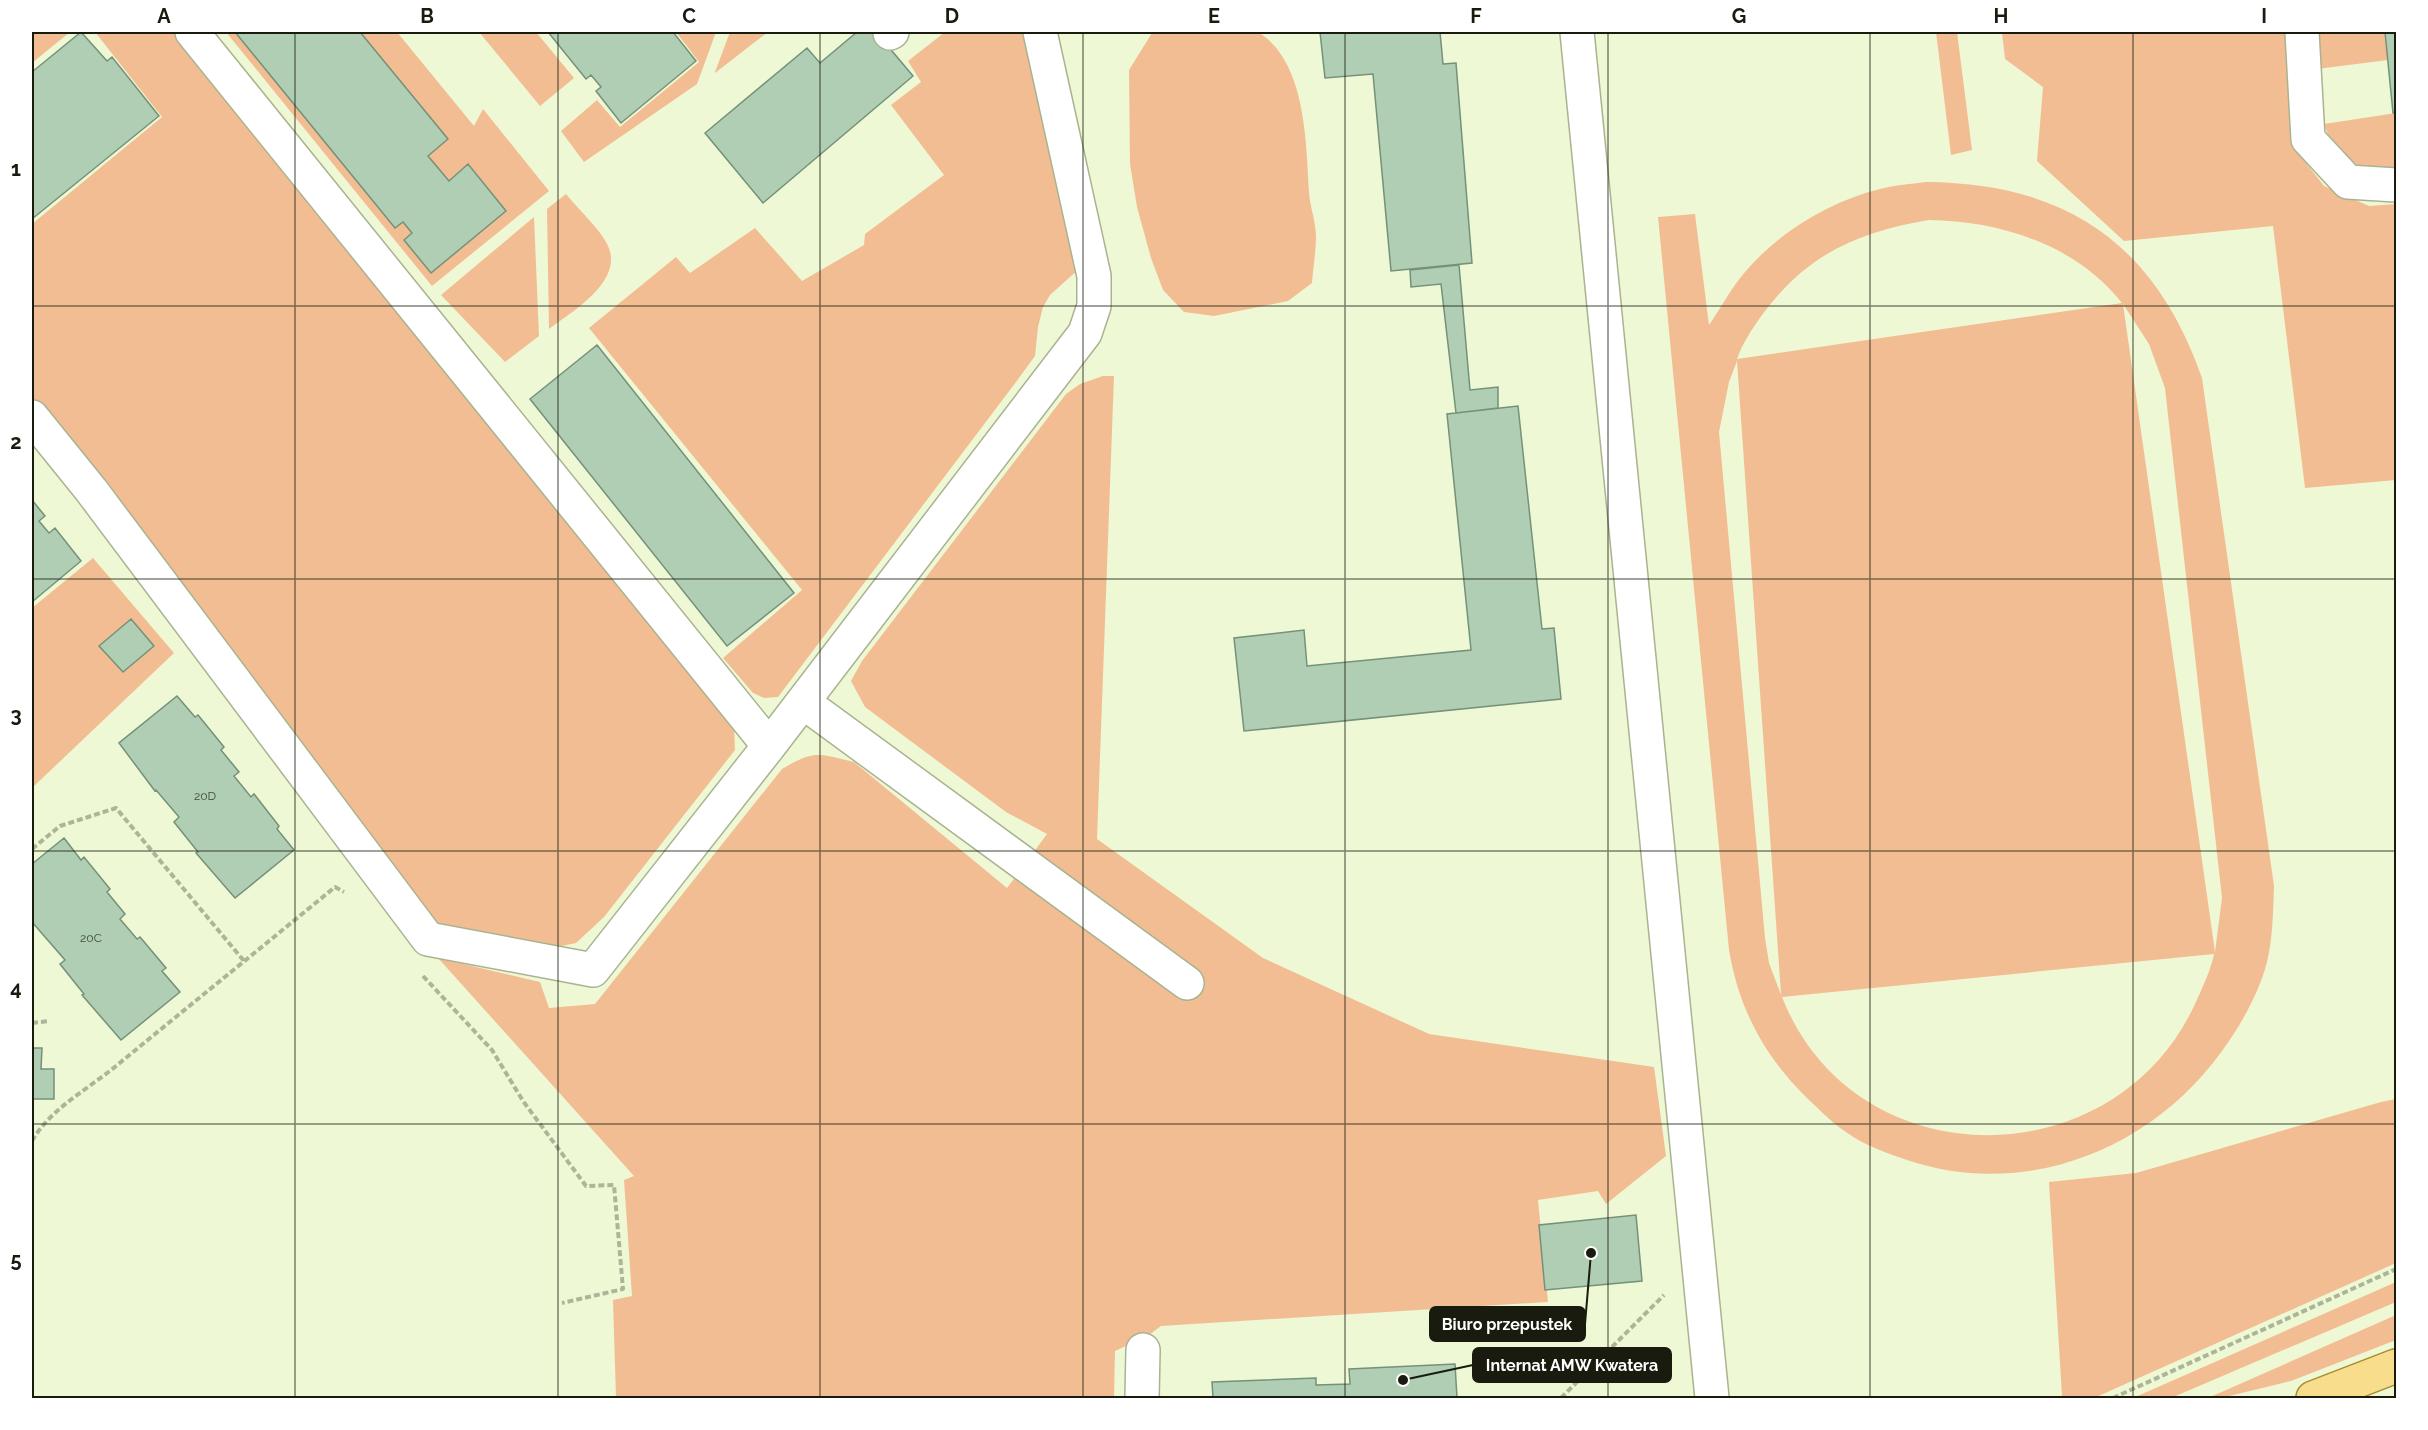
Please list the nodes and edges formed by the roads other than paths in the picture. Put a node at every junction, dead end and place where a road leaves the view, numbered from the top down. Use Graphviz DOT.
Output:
graph roads {
  1 [pos="192,32"];
  2 [pos="1040,32"];
  3 [pos="1577,32"];
  4 [pos="2302,32"];
  5 [pos="2397,184"];
  6 [pos="32,417"];
  7 [pos="803,702"];
  8 [pos="769,746"];
  9 [pos="1187,983"];
  10 [pos="1143,1350"];
  11 [pos="2397,1366"];
  12 [pos="1143,1398"];
  13 [pos="1712,1398"];
  14 [pos="2313,1398"];
  1 -- 8 [label="lane"];
  2 -- 7 [label="lane"];
  3 -- 13 [label="lane"];
  4 -- 5 [label="lane"];
  6 -- 8 [label="lane"];
  7 -- 8 [label="lane"];
  7 -- 9 [label="lane"];
  10 -- 12 [label="lane"];
  11 -- 14 [label="main road"];
}
